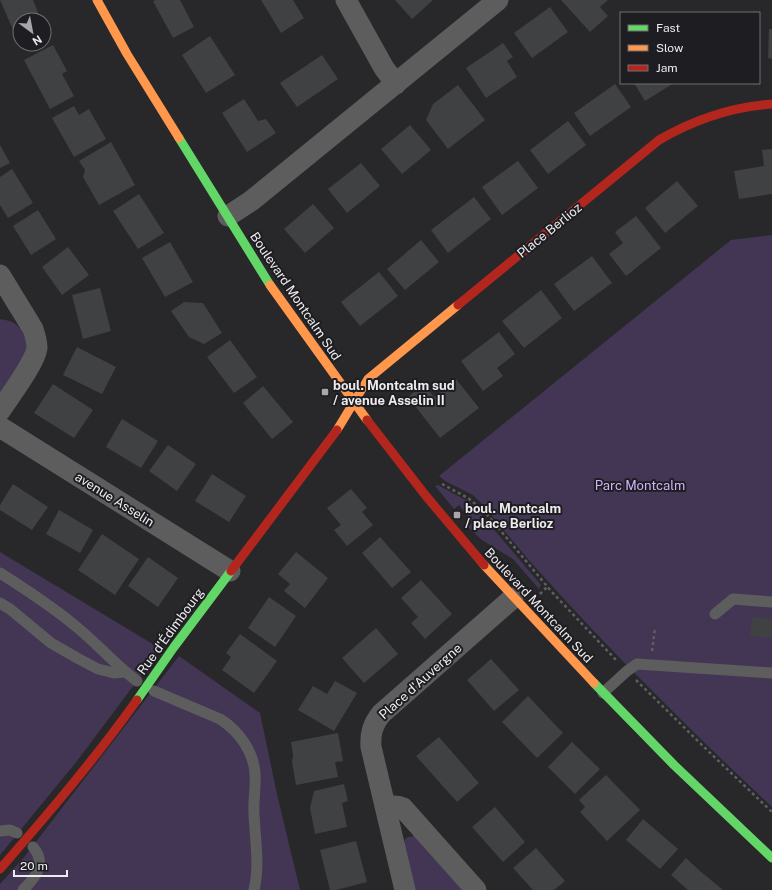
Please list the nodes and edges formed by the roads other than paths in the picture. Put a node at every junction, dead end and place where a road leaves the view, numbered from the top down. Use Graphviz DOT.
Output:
graph roads {
  1 [pos="97,0"];
  2 [pos="346,0"];
  3 [pos="498,0"];
  4 [pos="396,84"];
  5 [pos="772,104"];
  6 [pos="228,216"];
  7 [pos="3,289"];
  8 [pos="354,403"];
  9 [pos="0,411"];
  10 [pos="0,427"];
  11 [pos="230,571"];
  12 [pos="0,573"];
  13 [pos="513,598"];
  14 [pos="772,602"];
  15 [pos="0,603"];
  16 [pos="715,614"];
  17 [pos="124,672"];
  18 [pos="772,673"];
  19 [pos="137,681"];
  20 [pos="154,691"];
  21 [pos="602,693"];
  22 [pos="386,807"];
  23 [pos="0,831"];
  24 [pos="17,833"];
  25 [pos="33,847"];
  26 [pos="771,855"];
  27 [pos="0,869"];
  28 [pos="23,890"];
  29 [pos="254,890"];
  30 [pos="405,890"];
  31 [pos="476,890"];
  1 -- 6 [label="street, Boulevard Montcalm Sud"];
  2 -- 4 [label="street"];
  3 -- 4 [label="street"];
  4 -- 6 [label="street"];
  5 -- 8 [label="street, Place Berlioz"];
  6 -- 8 [label="street, Boulevard Montcalm Sud"];
  7 -- 9 [label="street"];
  8 -- 11 [label="street, Rue d'Édimbourg"];
  8 -- 13 [label="street, Boulevard Montcalm Sud"];
  10 -- 11 [label="street, avenue Asselin"];
  11 -- 27 [label="street, Rue d'Édimbourg"];
  12 -- 17 [label="lane"];
  13 -- 21 [label="street, Boulevard Montcalm Sud"];
  13 -- 22 [label="street, Place d'Auvergne"];
  14 -- 16 [label="lane"];
  15 -- 17 [label="lane"];
  17 -- 19 [label="lane"];
  18 -- 21 [label="lane"];
  20 -- 29 [label="lane"];
  21 -- 26 [label="street, Boulevard Montcalm Sud"];
  22 -- 30 [label="street, Place d'Auvergne"];
  22 -- 31 [label="street"];
  23 -- 24 [label="lane"];
  25 -- 28 [label="lane"];
}
